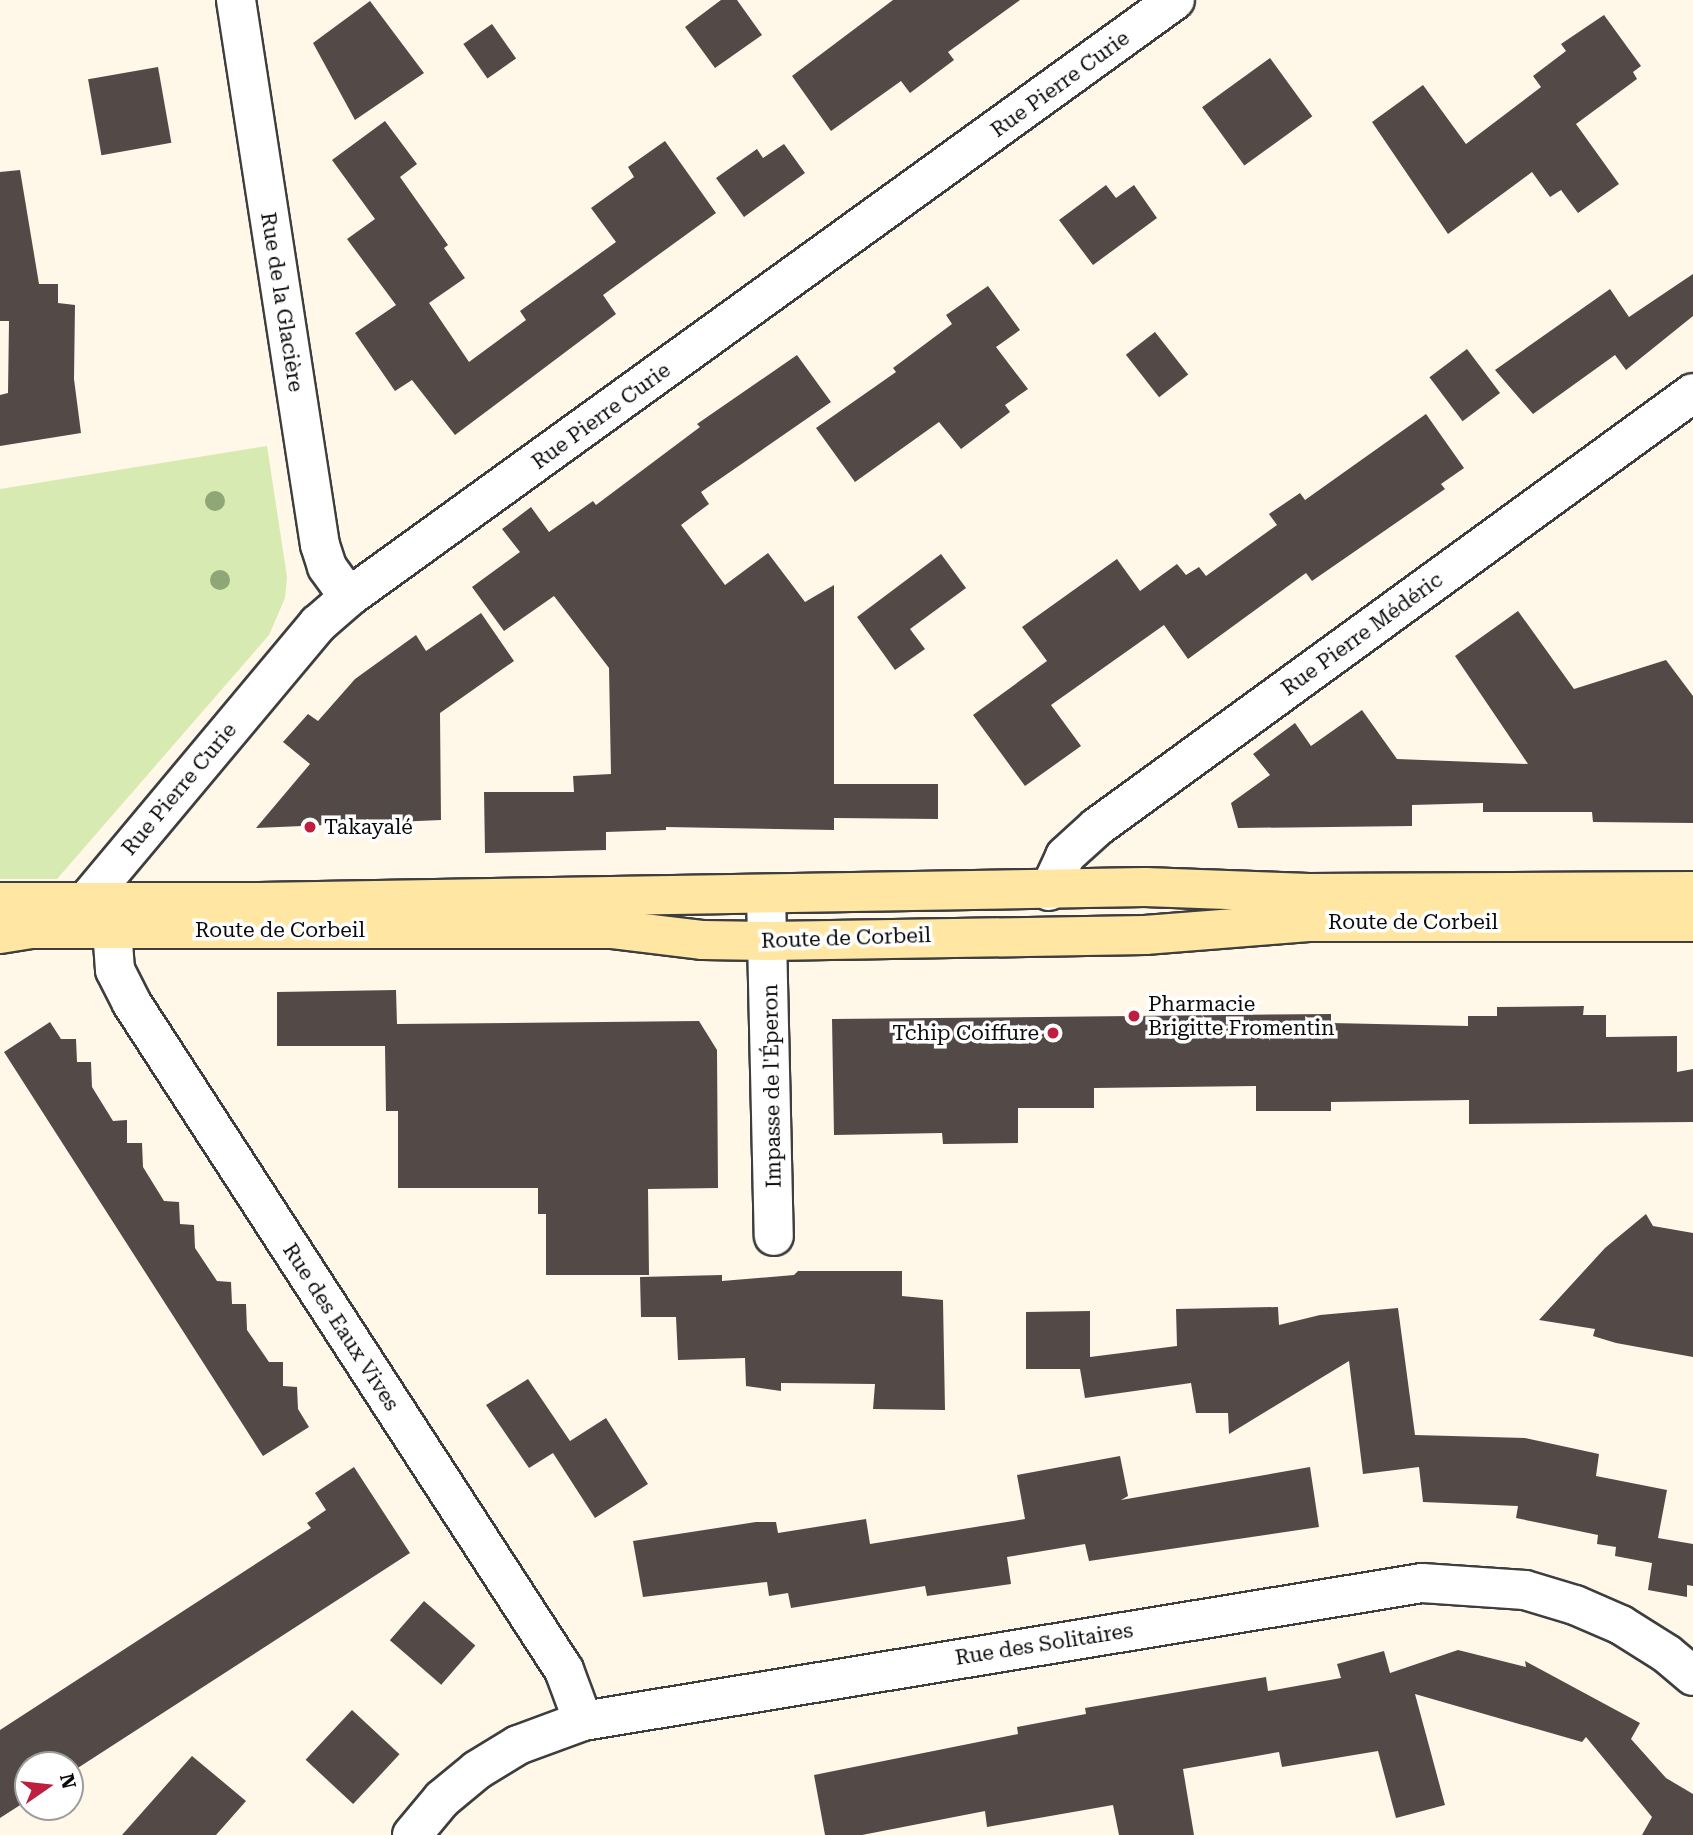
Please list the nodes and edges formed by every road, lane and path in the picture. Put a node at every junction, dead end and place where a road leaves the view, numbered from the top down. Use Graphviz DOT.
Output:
graph roads {
  1 [pos="236,0"];
  2 [pos="1175,0"];
  3 [pos="1693,393"];
  4 [pos="349,597"];
  5 [pos="1049,891"];
  6 [pos="1693,891"];
  7 [pos="766,894"];
  8 [pos="88,900"];
  9 [pos="0,902"];
  10 [pos="1693,922"];
  11 [pos="112,929"];
  12 [pos="0,934"];
  13 [pos="924,935"];
  14 [pos="769,941"];
  15 [pos="774,1236"];
  16 [pos="1693,1676"];
  17 [pos="583,1721"];
  18 [pos="412,1835"];
  1 -- 4 [label="street, Rue de la Glacière"];
  2 -- 4 [label="street, Rue Pierre Curie"];
  3 -- 5 [label="street, Rue Pierre Médéric"];
  4 -- 8 [label="street, Rue Pierre Curie"];
  5 -- 6 [label="main road, Route de Corbeil"];
  5 -- 7 [label="main road, Route de Corbeil"];
  5 -- 13 [label="main road"];
  7 -- 8 [label="main road, Route de Corbeil"];
  7 -- 14 [label="street, Impasse de l'Éperon"];
  8 -- 9 [label="main road, Route de Corbeil"];
  10 -- 13 [label="main road, Route de Corbeil"];
  11 -- 12 [label="main road, Route de Corbeil"];
  11 -- 14 [label="main road, Route de Corbeil"];
  11 -- 17 [label="street, Rue des Eaux Vives"];
  13 -- 14 [label="main road, Route de Corbeil"];
  14 -- 15 [label="street, Impasse de l'Éperon"];
  16 -- 17 [label="street, Rue des Solitaires"];
  17 -- 18 [label="street, Rue des Solitaires"];
}
